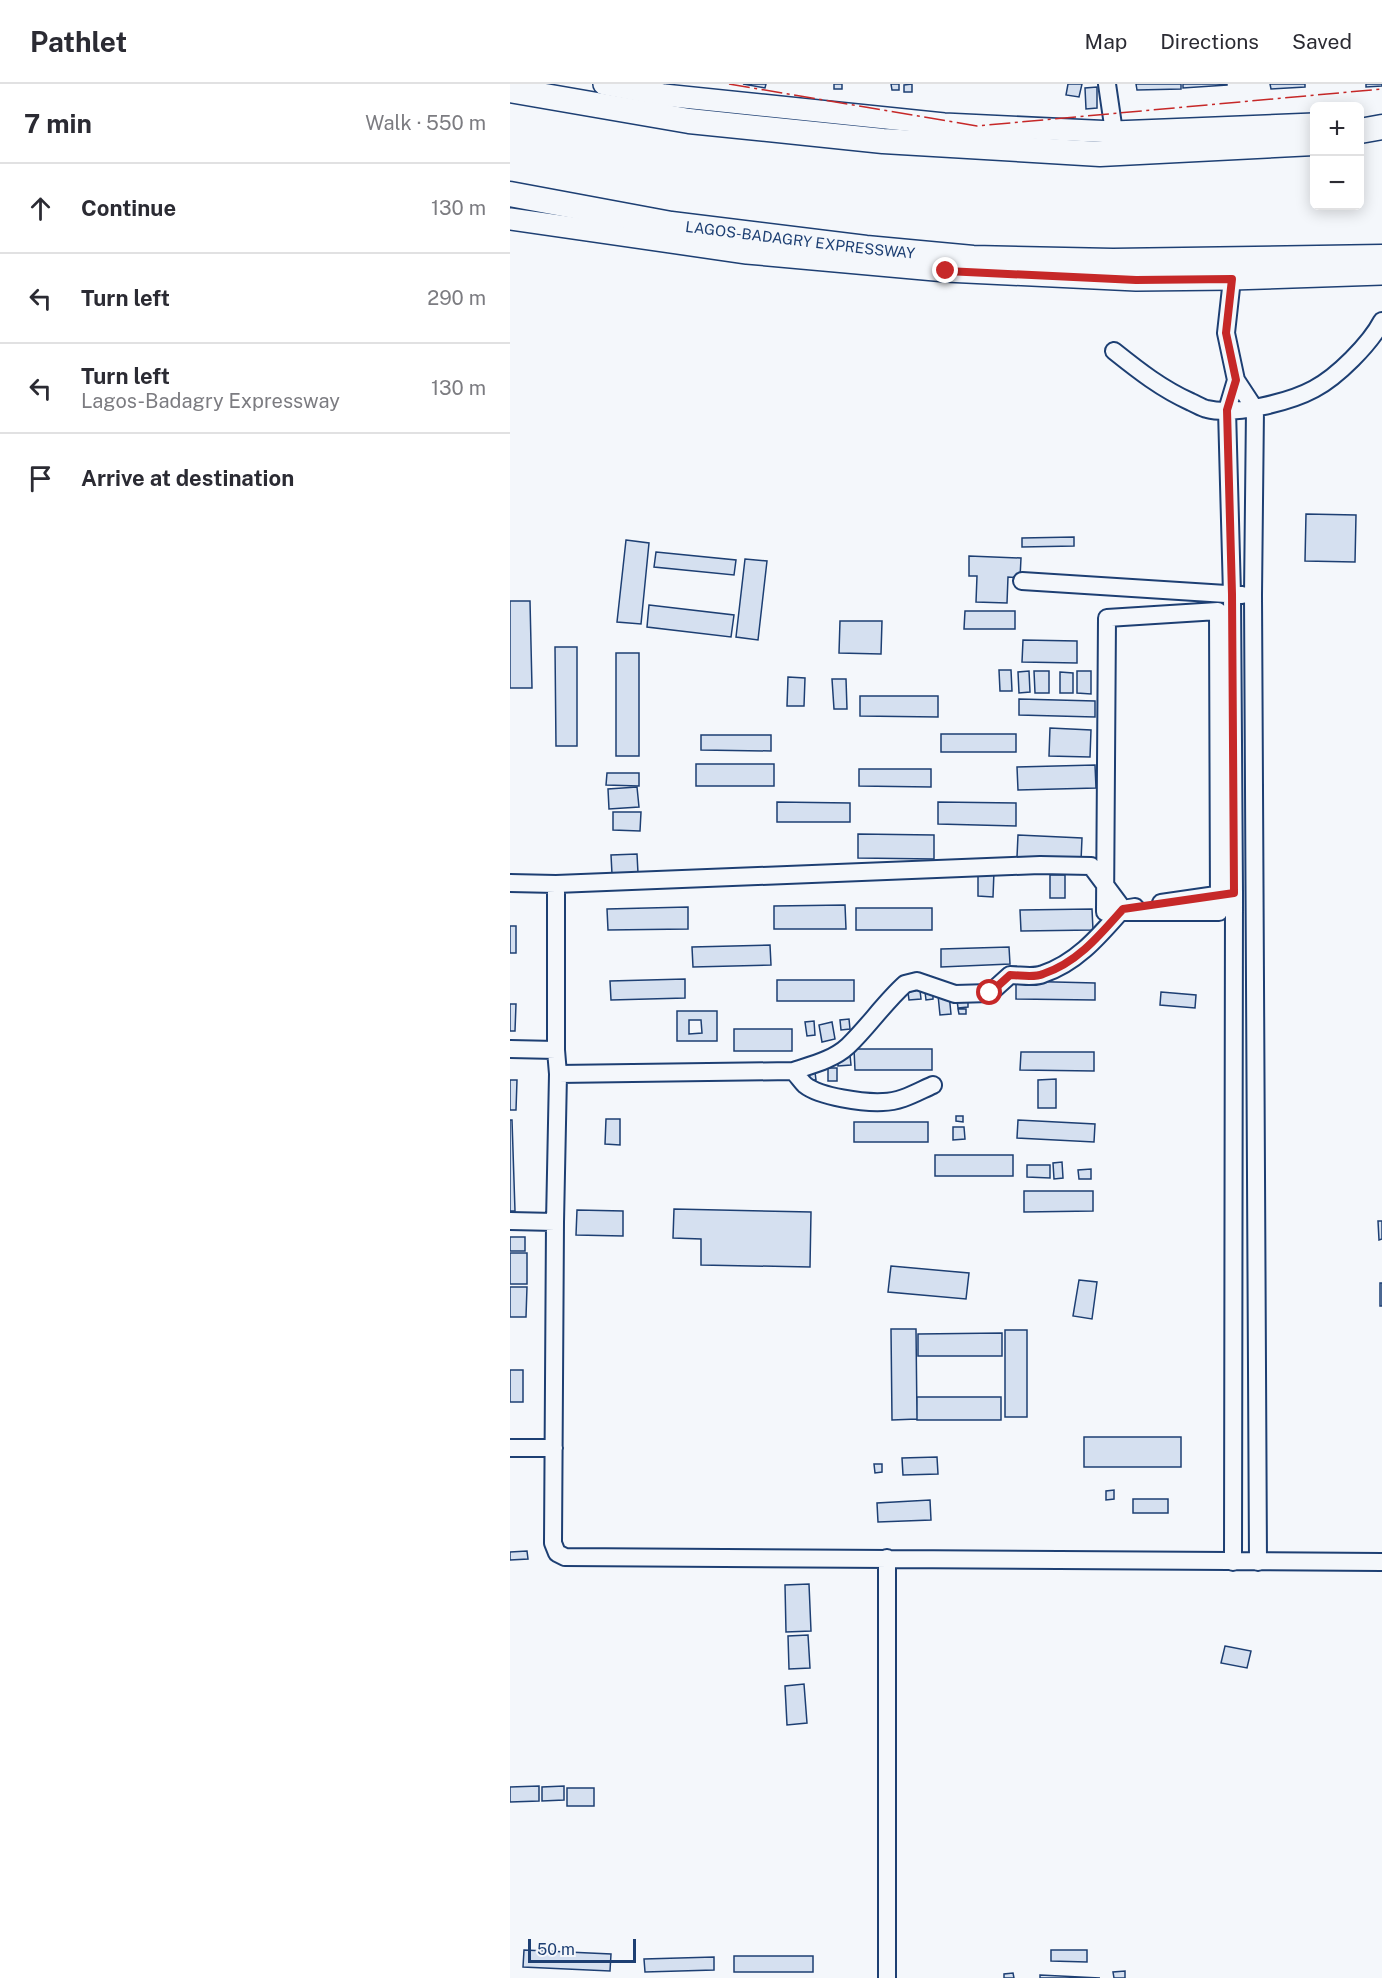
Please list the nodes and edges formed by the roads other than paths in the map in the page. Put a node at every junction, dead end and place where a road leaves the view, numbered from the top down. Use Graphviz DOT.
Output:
graph roads {
  1 [pos="604,84"];
  2 [pos="1107,84"];
  3 [pos="510,90"];
  4 [pos="664,90"];
  5 [pos="1382,120"];
  6 [pos="1364,121"];
  7 [pos="1310,124"];
  8 [pos="1382,127"];
  9 [pos="1364,130"];
  10 [pos="1114,132"];
  11 [pos="1310,136"];
  12 [pos="1382,140"];
  13 [pos="1364,141"];
  14 [pos="1310,143"];
  15 [pos="1217,147"];
  16 [pos="510,194"];
  17 [pos="510,219"];
  18 [pos="1382,257"];
  19 [pos="1382,274"];
  20 [pos="1232,279"];
  21 [pos="1382,321"];
  22 [pos="1114,351"];
  23 [pos="1236,380"];
  24 [pos="1255,409"];
  25 [pos="1227,410"];
  26 [pos="1022,581"];
  27 [pos="1232,594"];
  28 [pos="1253,595"];
  29 [pos="1218,611"];
  30 [pos="510,883"];
  31 [pos="556,884"];
  32 [pos="1234,893"];
  33 [pos="1123,909"];
  34 [pos="510,1049"];
  35 [pos="556,1050"];
  36 [pos="792,1071"];
  37 [pos="558,1074"];
  38 [pos="933,1085"];
  39 [pos="510,1221"];
  40 [pos="555,1222"];
  41 [pos="510,1448"];
  42 [pos="554,1448"];
  43 [pos="887,1558"];
  44 [pos="1233,1562"];
  45 [pos="1258,1562"];
  46 [pos="1382,1562"];
  47 [pos="887,1978"];
  1 -- 4 [label="main road"];
  2 -- 10 [label="street"];
  3 -- 15 [label="highway"];
  4 -- 10 [label="main road"];
  5 -- 6 [label="main road"];
  7 -- 10 [label="main road"];
  8 -- 9 [label="highway"];
  11 -- 15 [label="highway"];
  12 -- 13 [label="highway"];
  14 -- 15 [label="highway"];
  16 -- 18 [label="highway, LAGOS-BADAGRY EXPRESSWAY"];
  17 -- 20 [label="main road, LAGOS-BADAGRY EXPRESSWAY"];
  19 -- 20 [label="main road, LAGOS-BADAGRY EXPRESSWAY"];
  20 -- 23 [label="street"];
  21 -- 24 [label="street"];
  22 -- 25 [label="street"];
  23 -- 24 [label="street"];
  23 -- 25 [label="street"];
  24 -- 25 [label="street"];
  24 -- 28 [label="street"];
  25 -- 27 [label="street"];
  26 -- 27 [label="street"];
  27 -- 28 [label="street"];
  27 -- 32 [label="street"];
  28 -- 45 [label="street"];
  29 -- 29 [label="street"];
  30 -- 31 [label="street"];
  31 -- 33 [label="street"];
  31 -- 35 [label="street"];
  32 -- 33 [label="street"];
  32 -- 44 [label="street"];
  33 -- 36 [label="street"];
  34 -- 35 [label="street"];
  35 -- 37 [label="street"];
  36 -- 37 [label="street"];
  36 -- 38 [label="street"];
  37 -- 40 [label="street"];
  39 -- 40 [label="street"];
  40 -- 42 [label="street"];
  41 -- 42 [label="street"];
  42 -- 43 [label="street"];
  43 -- 44 [label="street"];
  43 -- 47 [label="street"];
  44 -- 45 [label="street"];
  45 -- 46 [label="street"];
}
